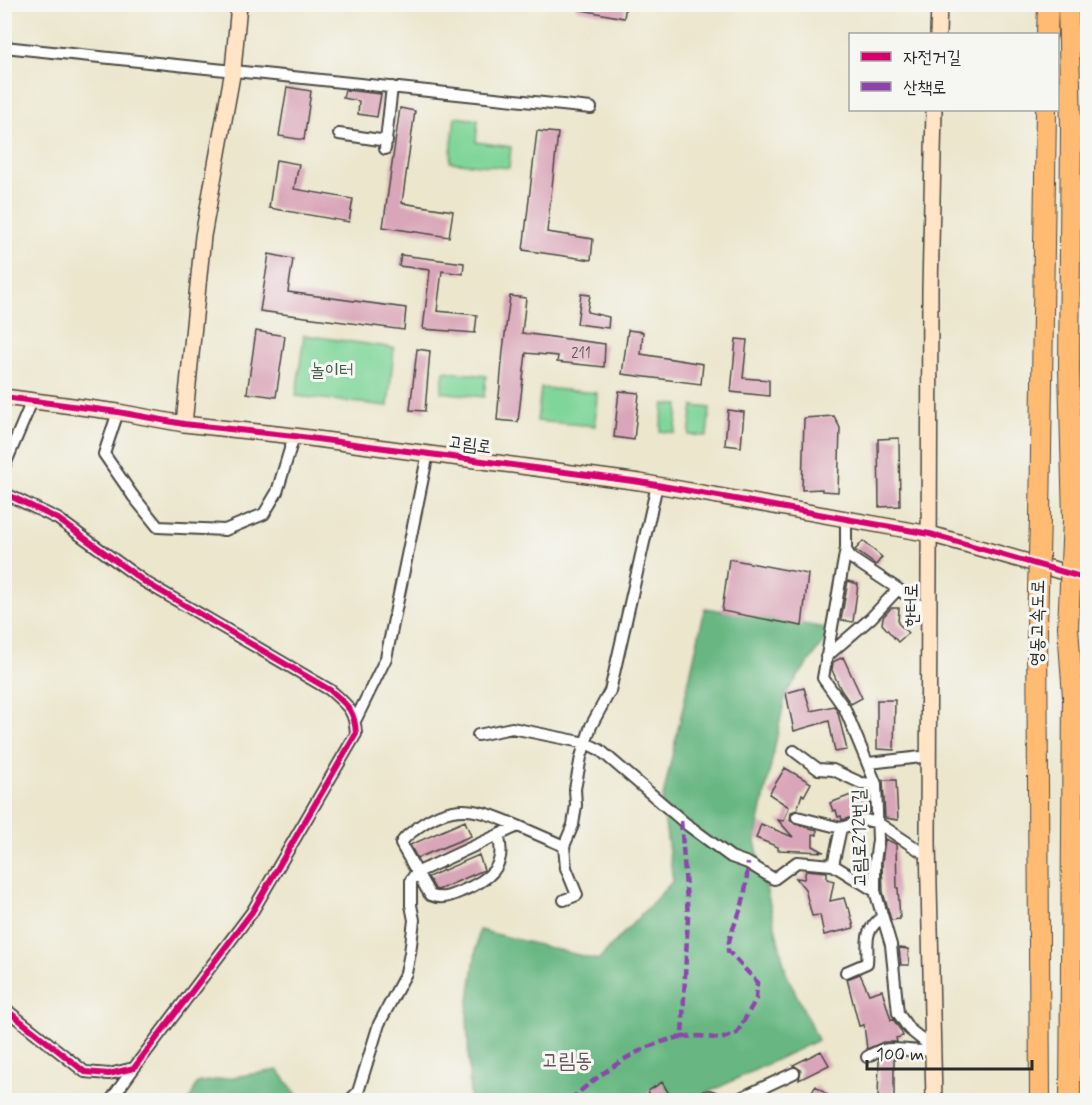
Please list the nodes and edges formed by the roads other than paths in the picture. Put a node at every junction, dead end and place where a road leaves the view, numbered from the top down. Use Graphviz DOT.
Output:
graph roads {
  1 [pos="239,4"];
  2 [pos="939,4"];
  3 [pos="1048,4"];
  4 [pos="1068,4"];
  5 [pos="938,33"];
  6 [pos="1047,33"];
  7 [pos="4,47"];
  8 [pos="233,70"];
  9 [pos="392,87"];
  10 [pos="591,108"];
  11 [pos="934,111"];
  12 [pos="1046,111"];
  13 [pos="339,134"];
  14 [pos="4,397"];
  15 [pos="32,401"];
  16 [pos="118,412"];
  17 [pos="184,424"];
  18 [pos="294,436"];
  19 [pos="428,453"];
  20 [pos="4,467"];
  21 [pos="657,485"];
  22 [pos="4,493"];
  23 [pos="846,519"];
  24 [pos="930,534"];
  25 [pos="846,548"];
  26 [pos="1088,579"];
  27 [pos="898,589"];
  28 [pos="930,613"];
  29 [pos="826,658"];
  30 [pos="356,719"];
  31 [pos="478,735"];
  32 [pos="585,743"];
  33 [pos="794,751"];
  34 [pos="930,756"];
  35 [pos="869,763"];
  36 [pos="876,784"];
  37 [pos="797,817"];
  38 [pos="878,823"];
  39 [pos="518,826"];
  40 [pos="841,828"];
  41 [pos="498,835"];
  42 [pos="564,846"];
  43 [pos="928,856"];
  44 [pos="833,866"];
  45 [pos="416,873"];
  46 [pos="875,891"];
  47 [pos="564,900"];
  48 [pos="882,917"];
  49 [pos="846,972"];
  50 [pos="4,1008"];
  51 [pos="934,1049"];
  52 [pos="867,1057"];
  53 [pos="134,1068"];
  54 [pos="794,1073"];
  55 [pos="111,1101"];
  56 [pos="350,1101"];
  57 [pos="692,1101"];
  58 [pos="721,1101"];
  59 [pos="736,1101"];
  60 [pos="934,1101"];
  61 [pos="1040,1101"];
  62 [pos="1070,1101"];
  1 -- 8 [label="street"];
  2 -- 5 [label="street"];
  3 -- 6 [label="highway"];
  4 -- 62 [label="highway, 영동고속도로, bridge"];
  7 -- 8 [label="street"];
  8 -- 9 [label="street"];
  8 -- 17 [label="street"];
  9 -- 10 [label="street"];
  9 -- 13 [label="street"];
  11 -- 24 [label="street, 한터로"];
  12 -- 61 [label="highway, 영동고속도로, bridge"];
  14 -- 15 [label="street, 고림로"];
  15 -- 16 [label="street, 고림로"];
  15 -- 20 [label="street"];
  16 -- 17 [label="street, 고림로"];
  16 -- 18 [label="street"];
  17 -- 18 [label="street, 고림로"];
  18 -- 19 [label="street, 고림로"];
  19 -- 21 [label="street, 고림로"];
  19 -- 30 [label="street"];
  21 -- 23 [label="street, 고림로"];
  21 -- 32 [label="street"];
  22 -- 30 [label="street"];
  23 -- 24 [label="street, 고림로"];
  23 -- 25 [label="street, 고림로212번길"];
  24 -- 26 [label="street, 고림로"];
  24 -- 28 [label="street, 한터로"];
  25 -- 27 [label="street"];
  25 -- 29 [label="street, 고림로212번길"];
  27 -- 28 [label="street"];
  27 -- 29 [label="street"];
  28 -- 34 [label="street, 한터로"];
  29 -- 35 [label="street, 고림로212번길"];
  30 -- 53 [label="street"];
  31 -- 32 [label="street"];
  32 -- 42 [label="street"];
  32 -- 44 [label="street"];
  33 -- 36 [label="street"];
  34 -- 35 [label="street"];
  34 -- 43 [label="street, 한터로"];
  35 -- 36 [label="street, 고림로212번길"];
  36 -- 38 [label="street, 고림로212번길"];
  37 -- 40 [label="street"];
  38 -- 40 [label="street"];
  38 -- 43 [label="street"];
  38 -- 46 [label="street, 고림로212번길"];
  39 -- 41 [label="street"];
  39 -- 42 [label="street"];
  39 -- 45 [label="street"];
  40 -- 44 [label="street"];
  41 -- 45 [label="street"];
  41 -- 45 [label="street"];
  42 -- 47 [label="street"];
  43 -- 51 [label="street, 한터로"];
  44 -- 46 [label="street"];
  45 -- 56 [label="street"];
  46 -- 48 [label="street, 고림로212번길"];
  48 -- 49 [label="street"];
  48 -- 51 [label="street, 고림로212번길"];
  50 -- 53 [label="street"];
  51 -- 52 [label="street"];
  51 -- 60 [label="street, 한터로"];
  53 -- 55 [label="street"];
  54 -- 59 [label="street"];
  57 -- 58 [label="street"];
}
